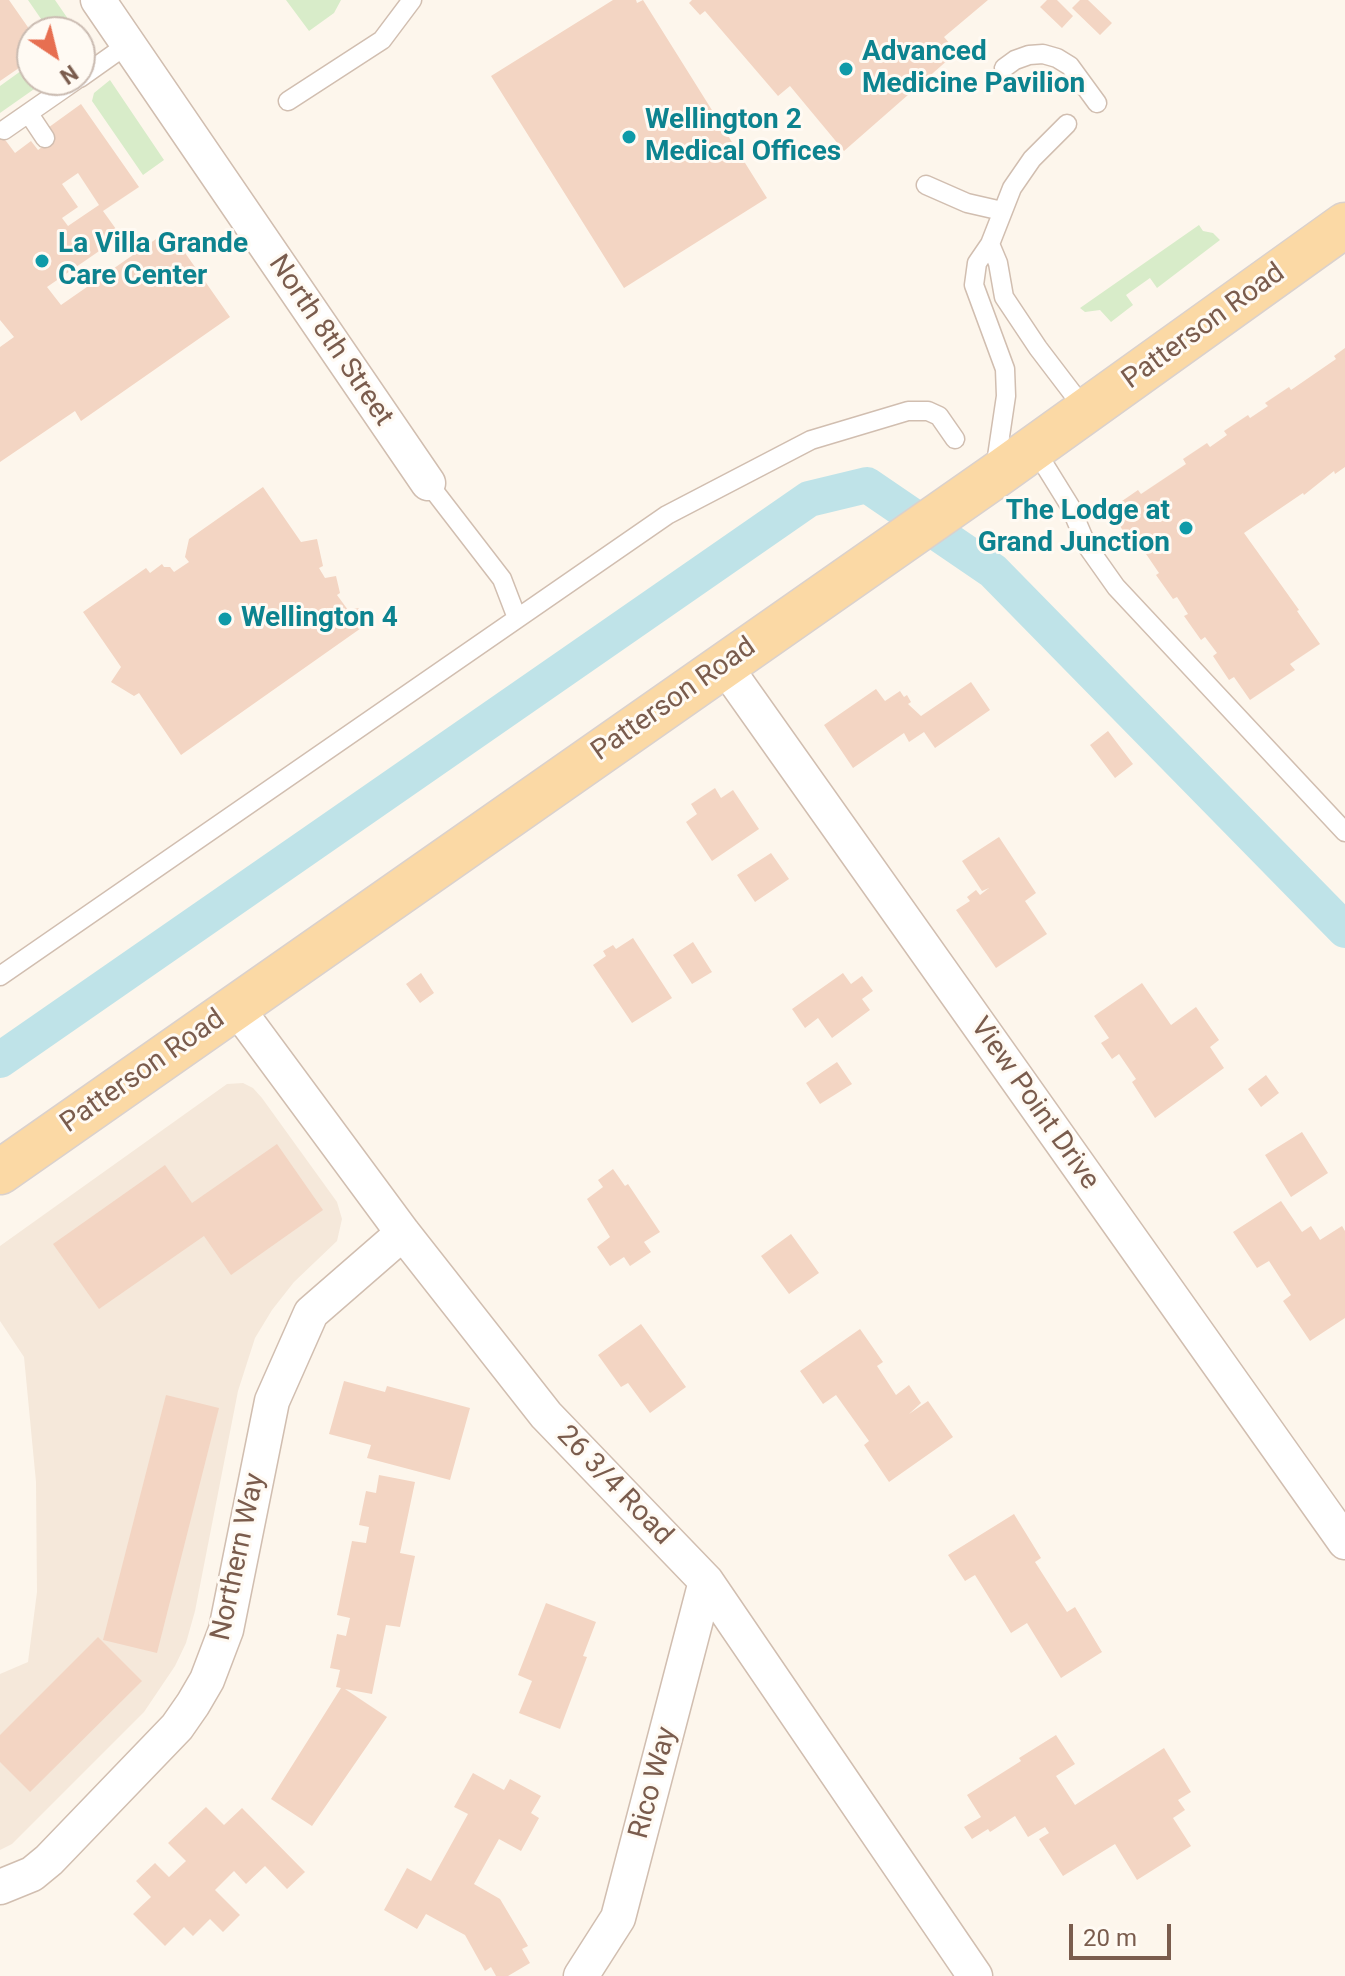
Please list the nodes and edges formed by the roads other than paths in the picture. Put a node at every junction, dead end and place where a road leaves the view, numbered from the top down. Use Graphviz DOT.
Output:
graph roads {
  1 [pos="98,0"];
  2 [pos="412,0"];
  3 [pos="128,44"];
  4 [pos="96,66"];
  5 [pos="1004,68"];
  6 [pos="54,96"];
  7 [pos="288,101"];
  8 [pos="1097,103"];
  9 [pos="29,114"];
  10 [pos="1067,124"];
  11 [pos="4,130"];
  12 [pos="45,138"];
  13 [pos="926,185"];
  14 [pos="1002,211"];
  15 [pos="1345,225"];
  16 [pos="990,244"];
  17 [pos="1086,411"];
  18 [pos="955,439"];
  19 [pos="1034,448"];
  20 [pos="995,476"];
  21 [pos="428,483"];
  22 [pos="517,618"];
  23 [pos="724,665"];
  24 [pos="1345,832"];
  25 [pos="0,976"];
  26 [pos="236,1007"];
  27 [pos="0,1172"];
  28 [pos="403,1233"];
  29 [pos="1345,1542"];
  30 [pos="706,1581"];
  31 [pos="0,1887"];
  32 [pos="581,1976"];
  33 [pos="975,1976"];
  1 -- 3 [label="street, North 8th Street"];
  2 -- 7 [label="lane"];
  3 -- 4 [label="lane"];
  3 -- 21 [label="street, North 8th Street"];
  5 -- 8 [label="lane"];
  6 -- 9 [label="lane"];
  9 -- 11 [label="lane"];
  9 -- 12 [label="lane"];
  10 -- 14 [label="lane"];
  13 -- 14 [label="lane"];
  14 -- 16 [label="lane"];
  15 -- 17 [label="main road, Patterson Road"];
  16 -- 17 [label="lane"];
  16 -- 20 [label="lane"];
  17 -- 19 [label="main road, Patterson Road"];
  18 -- 22 [label="lane"];
  19 -- 20 [label="main road, Patterson Road"];
  19 -- 24 [label="lane"];
  20 -- 23 [label="main road, Patterson Road"];
  21 -- 22 [label="lane"];
  22 -- 25 [label="lane"];
  23 -- 26 [label="main road, Patterson Road"];
  23 -- 29 [label="street, View Point Drive"];
  26 -- 27 [label="main road, Patterson Road"];
  26 -- 28 [label="street, 26 3/4 Road"];
  28 -- 30 [label="street, 26 3/4 Road"];
  28 -- 31 [label="street, Northern Way"];
  30 -- 32 [label="street, Rico Way"];
  30 -- 33 [label="street, 26 3/4 Road"];
}
